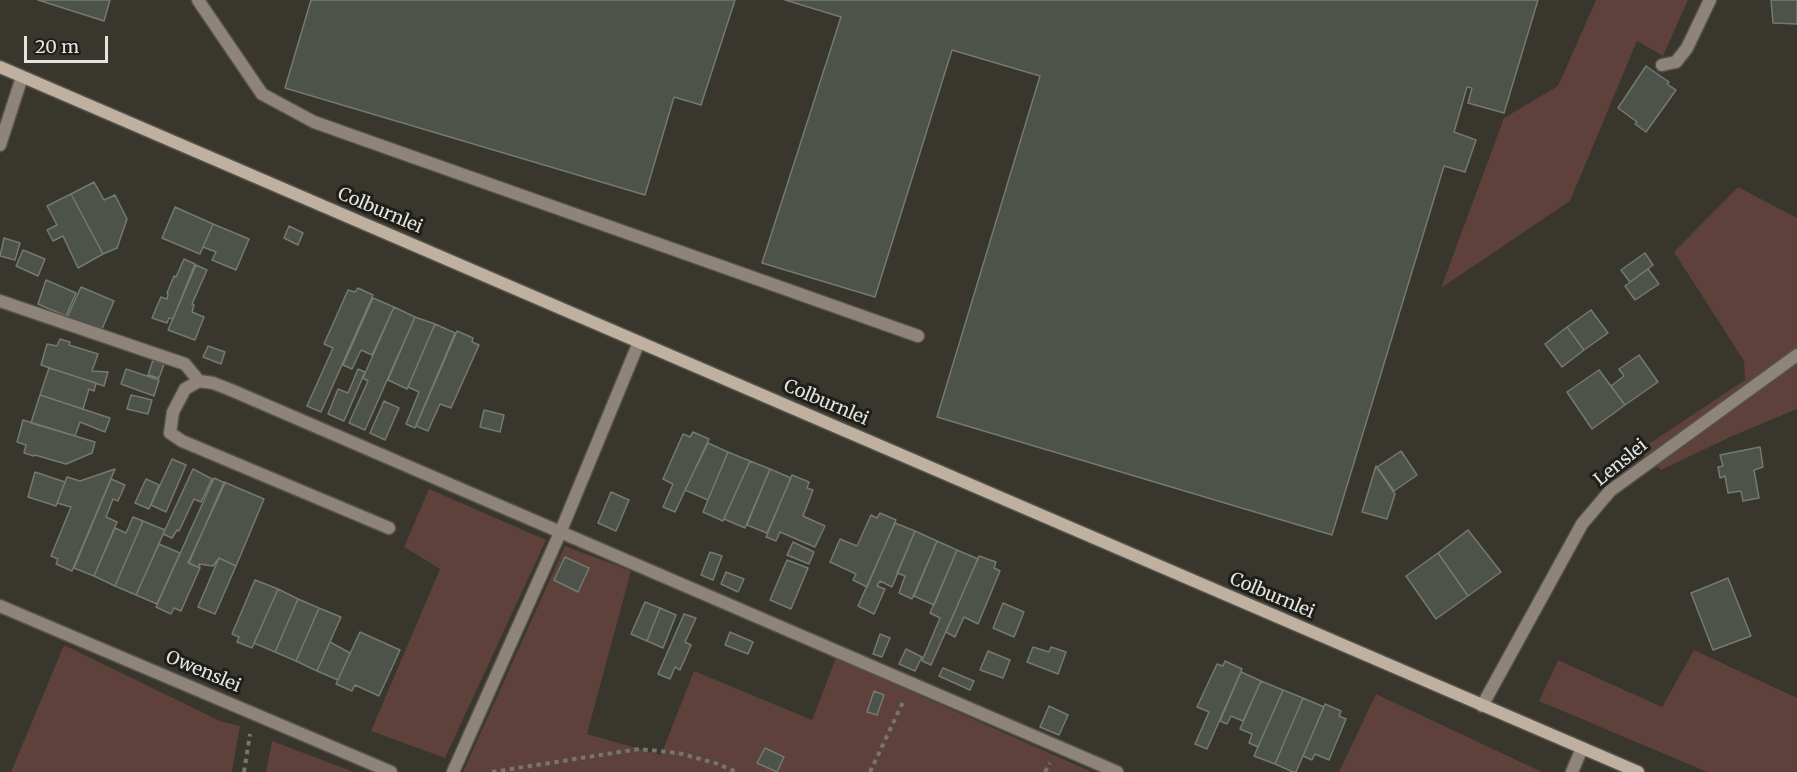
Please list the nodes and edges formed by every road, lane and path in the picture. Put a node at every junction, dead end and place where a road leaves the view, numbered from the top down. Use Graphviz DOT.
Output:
graph roads {
  1 [pos="198,0"];
  2 [pos="1710,0"];
  3 [pos="1662,65"];
  4 [pos="0,68"];
  5 [pos="22,77"];
  6 [pos="0,145"];
  7 [pos="0,300"];
  8 [pos="918,336"];
  9 [pos="639,342"];
  10 [pos="1797,355"];
  11 [pos="198,381"];
  12 [pos="389,528"];
  13 [pos="560,533"];
  14 [pos="0,606"];
  15 [pos="912,684"];
  16 [pos="1482,706"];
  17 [pos="254,713"];
  18 [pos="1582,748"];
  19 [pos="243,772"];
  20 [pos="391,772"];
  21 [pos="453,772"];
  22 [pos="492,772"];
  23 [pos="737,772"];
  24 [pos="870,772"];
  25 [pos="1117,772"];
  26 [pos="1572,772"];
  27 [pos="1638,772"];
  1 -- 8 [label="street"];
  2 -- 3 [label="street"];
  4 -- 5 [label="street, Colburnlei"];
  5 -- 6 [label="street"];
  5 -- 9 [label="street, Colburnlei"];
  7 -- 11 [label="street"];
  9 -- 13 [label="street"];
  9 -- 16 [label="street, Colburnlei"];
  10 -- 16 [label="street, Lenslei"];
  11 -- 12 [label="street"];
  11 -- 13 [label="street"];
  13 -- 15 [label="street"];
  13 -- 21 [label="street"];
  14 -- 17 [label="street, Owenslei"];
  15 -- 24 [label="path"];
  15 -- 25 [label="street"];
  16 -- 18 [label="street, Colburnlei"];
  17 -- 19 [label="path"];
  17 -- 20 [label="street, Owenslei"];
  18 -- 26 [label="street"];
  18 -- 27 [label="street, Colburnlei"];
  22 -- 23 [label="path"];
}
